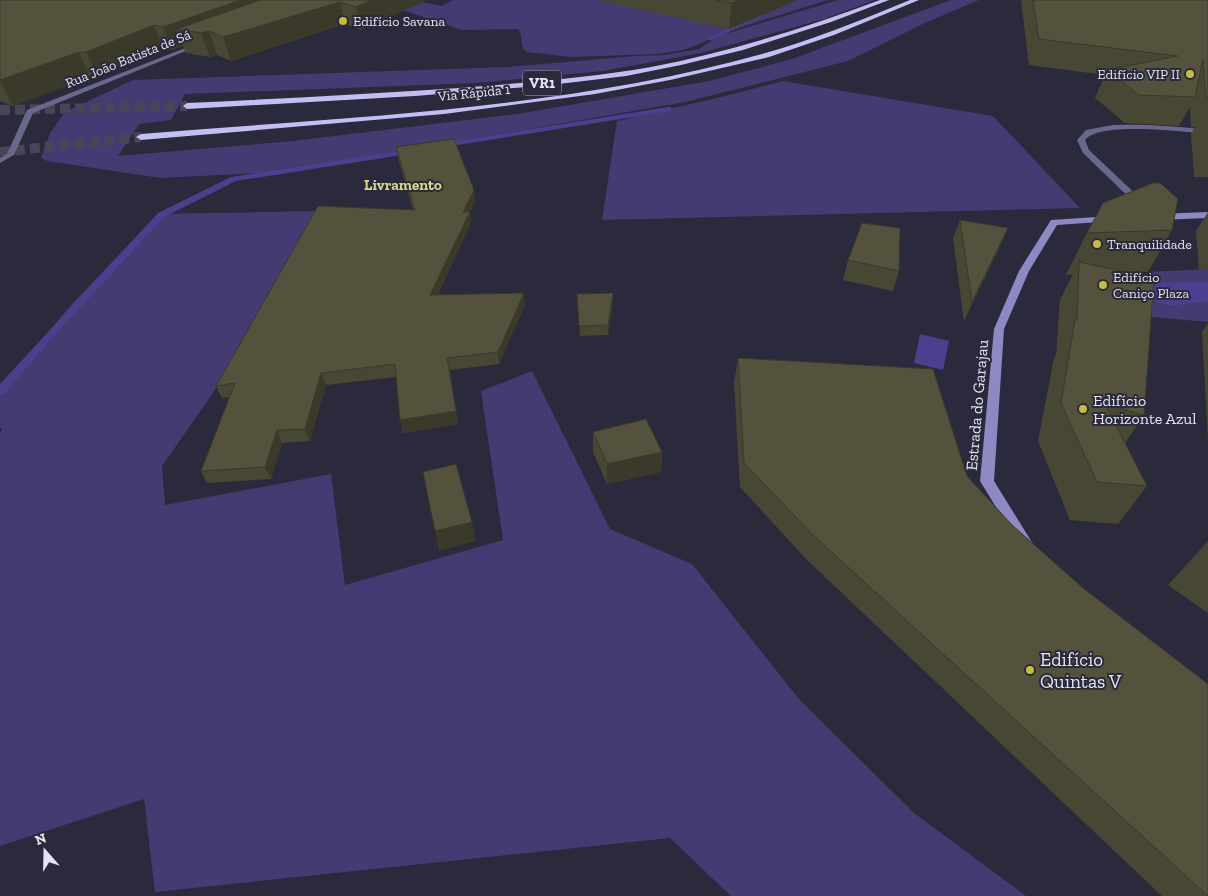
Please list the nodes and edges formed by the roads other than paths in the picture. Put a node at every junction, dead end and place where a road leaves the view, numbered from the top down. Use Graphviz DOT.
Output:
graph roads {
  1 [pos="886,0"];
  2 [pos="916,0"];
  3 [pos="206,42"];
  4 [pos="187,106"];
  5 [pos="1208,132"];
  6 [pos="141,137"];
  7 [pos="0,161"];
  8 [pos="1208,215"];
  9 [pos="1150,217"];
  10 [pos="1127,218"];
  11 [pos="1036,555"];
  1 -- 4 [label="highway, Via Rápida 1 / VR1"];
  2 -- 6 [label="highway, Via Rápida 1 / VR1"];
  3 -- 7 [label="street, Rua João Batista de Sá"];
  5 -- 9 [label="street"];
  8 -- 9 [label="street"];
  10 -- 11 [label="street, Estrada do Garajau"];
}
